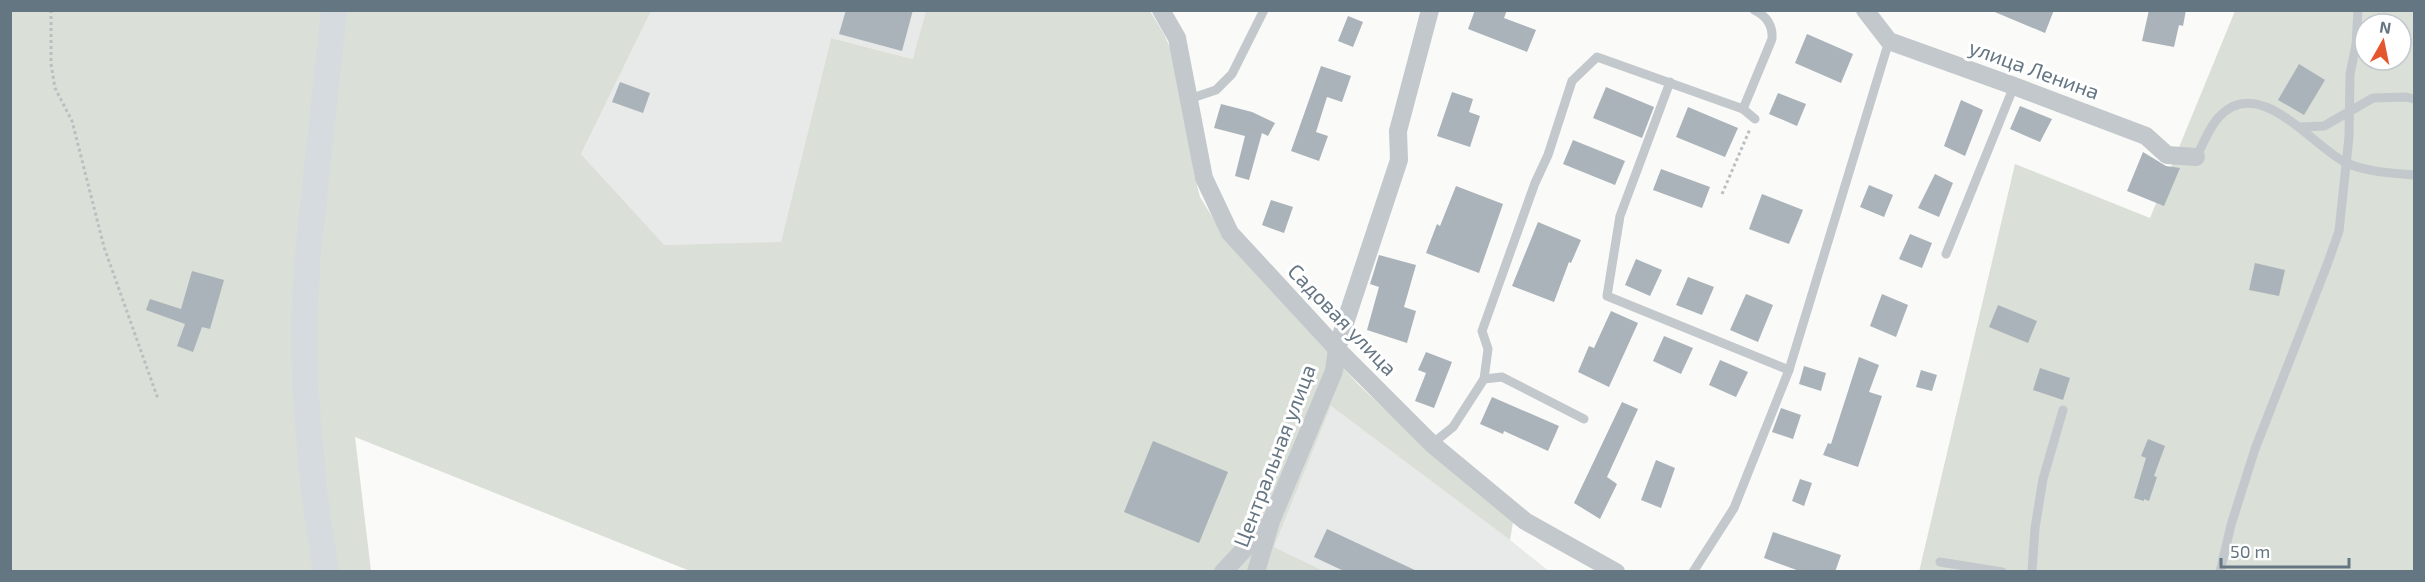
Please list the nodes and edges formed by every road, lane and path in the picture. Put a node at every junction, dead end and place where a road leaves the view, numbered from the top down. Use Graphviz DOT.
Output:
graph roads {
  1 [pos="51,10"];
  2 [pos="334,10"];
  3 [pos="1161,10"];
  4 [pos="1264,10"];
  5 [pos="1430,10"];
  6 [pos="1754,10"];
  7 [pos="1865,10"];
  8 [pos="2358,10"];
  9 [pos="1889,41"];
  10 [pos="1670,82"];
  11 [pos="2014,86"];
  12 [pos="1190,99"];
  13 [pos="2415,99"];
  14 [pos="1743,109"];
  15 [pos="2348,111"];
  16 [pos="1755,119"];
  17 [pos="2301,127"];
  18 [pos="2196,157"];
  19 [pos="2346,163"];
  20 [pos="2415,175"];
  21 [pos="1722,194"];
  22 [pos="1946,254"];
  23 [pos="1337,349"];
  24 [pos="1789,370"];
  25 [pos="1484,379"];
  26 [pos="158,399"];
  27 [pos="2063,410"];
  28 [pos="1584,419"];
  29 [pos="1432,444"];
  30 [pos="1270,521"];
  31 [pos="1940,562"];
  32 [pos="326,572"];
  33 [pos="1223,572"];
  34 [pos="1256,572"];
  35 [pos="1616,572"];
  36 [pos="1693,572"];
  37 [pos="2002,572"];
  38 [pos="2032,572"];
  39 [pos="2220,572"];
  1 -- 26 [label="path"];
  2 -- 32 [label="main road"];
  3 -- 12 [label="street, Садовая улица"];
  4 -- 12 [label="lane"];
  5 -- 23 [label="street, Центральная улица"];
  6 -- 14 [label="lane"];
  7 -- 9 [label="street"];
  8 -- 15 [label="lane"];
  9 -- 11 [label="street, улица Ленина"];
  9 -- 24 [label="lane"];
  10 -- 14 [label="lane"];
  10 -- 24 [label="lane"];
  10 -- 25 [label="lane"];
  11 -- 18 [label="street, улица Ленина"];
  11 -- 22 [label="lane"];
  12 -- 23 [label="street, Садовая улица"];
  13 -- 15 [label="lane"];
  14 -- 16 [label="lane"];
  15 -- 17 [label="lane"];
  15 -- 19 [label="lane"];
  16 -- 21 [label="path"];
  17 -- 18 [label="lane"];
  17 -- 19 [label="lane"];
  19 -- 20 [label="lane"];
  19 -- 39 [label="lane"];
  23 -- 29 [label="street, Садовая улица"];
  23 -- 30 [label="street, Центральная улица"];
  24 -- 36 [label="lane"];
  25 -- 28 [label="lane"];
  25 -- 29 [label="lane"];
  27 -- 38 [label="lane"];
  29 -- 35 [label="street, Садовая улица"];
  30 -- 33 [label="street"];
  30 -- 34 [label="street, Центральная улица"];
  31 -- 37 [label="lane"];
}
